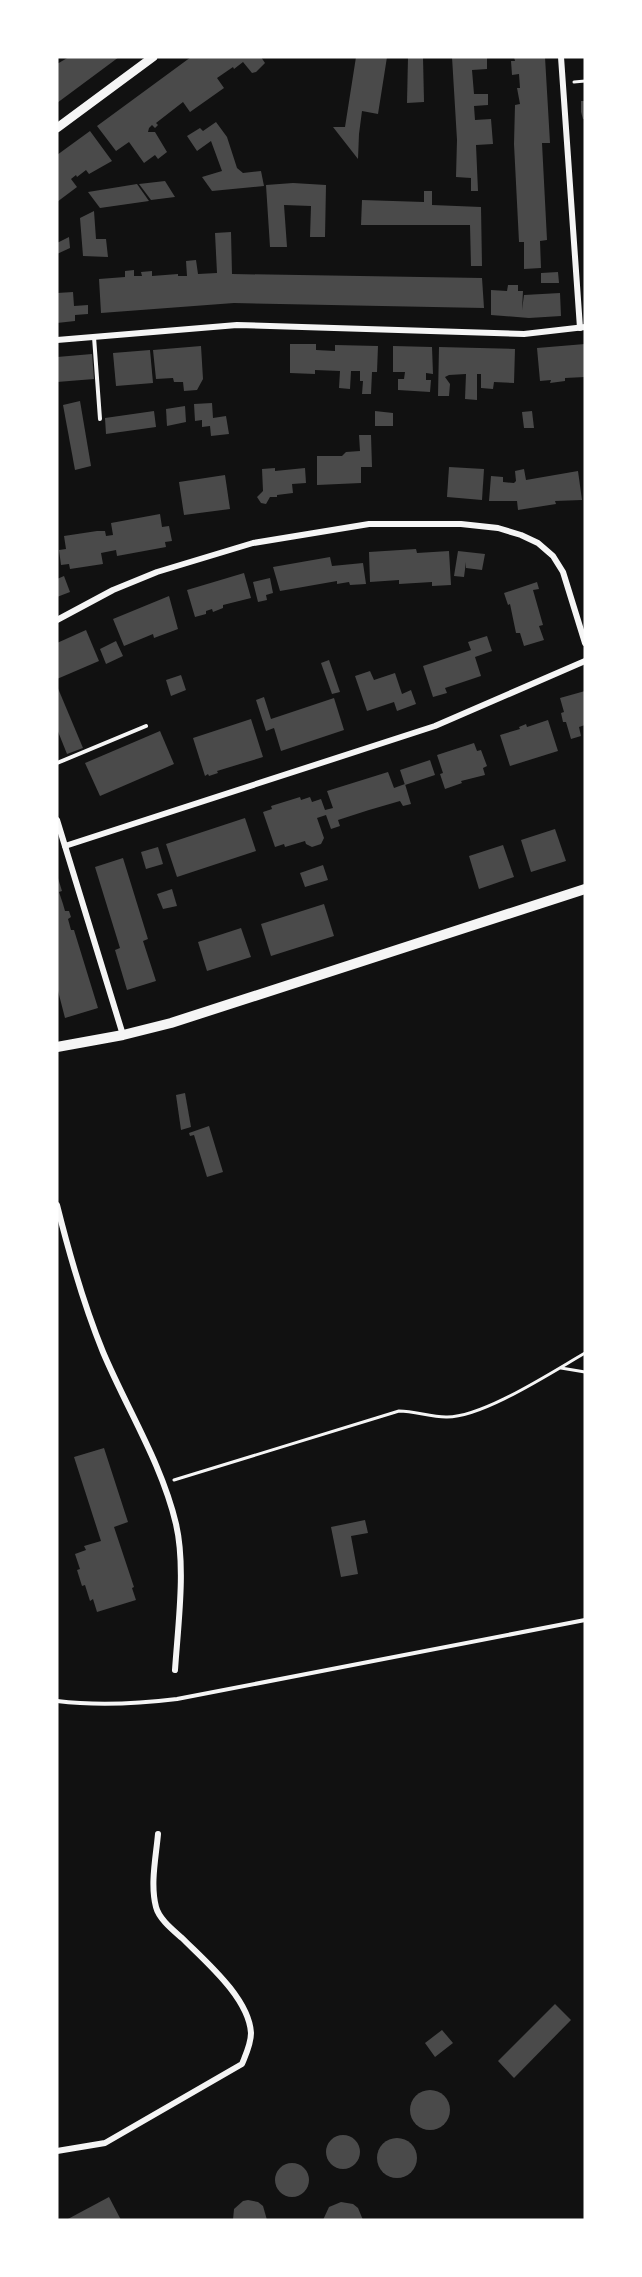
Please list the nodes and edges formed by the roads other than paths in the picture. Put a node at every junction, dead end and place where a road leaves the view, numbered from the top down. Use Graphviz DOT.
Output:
graph roads {
  1 [pos="153,57"];
  2 [pos="561,57"];
  3 [pos="57,128"];
  4 [pos="583,327"];
  5 [pos="94,337"];
  6 [pos="57,340"];
  7 [pos="100,419"];
  8 [pos="57,620"];
  9 [pos="585,643"];
  10 [pos="585,661"];
  11 [pos="146,726"];
  12 [pos="57,763"];
  13 [pos="57,820"];
  14 [pos="65,846"];
  15 [pos="585,889"];
  16 [pos="123,1035"];
  17 [pos="57,1047"];
  18 [pos="57,1205"];
  19 [pos="585,1620"];
  20 [pos="175,1670"];
  21 [pos="57,1701"];
  22 [pos="158,1834"];
  23 [pos="57,2151"];
  1 -- 3 [label="street"];
  2 -- 4 [label="street"];
  4 -- 5 [label="street"];
  5 -- 6 [label="street"];
  5 -- 7 [label="lane"];
  8 -- 9 [label="street"];
  10 -- 14 [label="street"];
  11 -- 12 [label="lane"];
  13 -- 14 [label="street"];
  14 -- 16 [label="street"];
  15 -- 16 [label="main road"];
  16 -- 17 [label="main road"];
  18 -- 20 [label="street"];
  19 -- 21 [label="lane"];
  22 -- 23 [label="street"];
}
